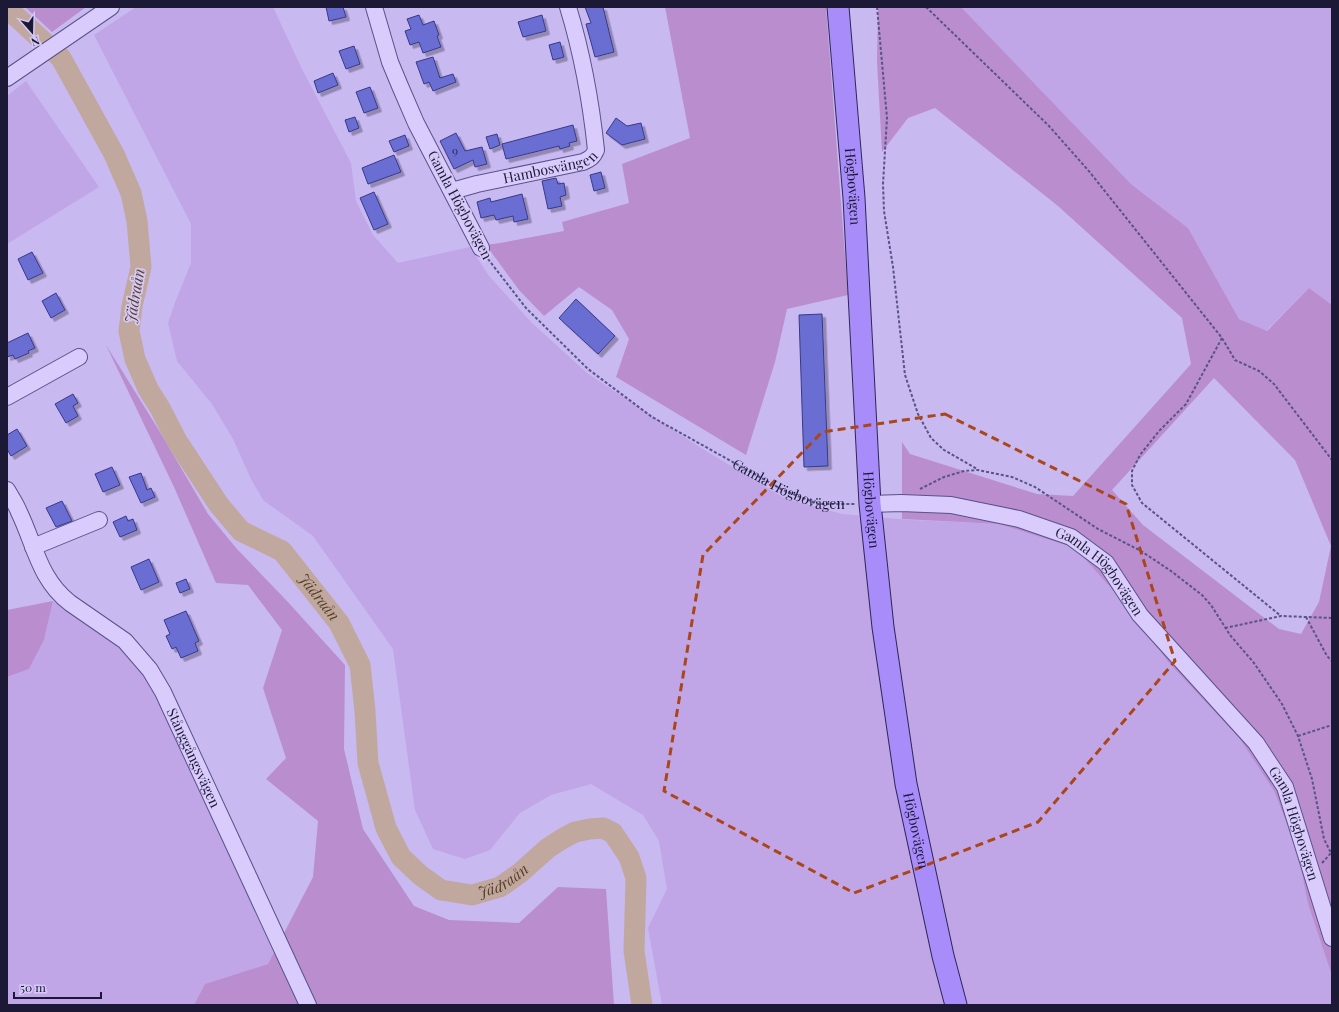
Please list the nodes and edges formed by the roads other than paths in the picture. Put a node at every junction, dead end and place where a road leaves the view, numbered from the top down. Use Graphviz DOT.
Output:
graph roads {
  1 [pos="111,7"];
  2 [pos="374,7"];
  3 [pos="568,7"];
  4 [pos="838,7"];
  5 [pos="11,76"];
  6 [pos="452,191"];
  7 [pos="481,248"];
  8 [pos="79,357"];
  9 [pos="7,397"];
  10 [pos="7,490"];
  11 [pos="870,504"];
  12 [pos="99,520"];
  13 [pos="33,547"];
  14 [pos="1332,938"];
  15 [pos="308,1005"];
  16 [pos="956,1005"];
  1 -- 5 [label="street"];
  2 -- 6 [label="street, Gamla Högbovägen"];
  3 -- 6 [label="street, Hambosvängen"];
  4 -- 11 [label="main road, Högbovägen"];
  6 -- 7 [label="street, Gamla Högbovägen"];
  8 -- 9 [label="street"];
  10 -- 13 [label="street, Stånggångsvägen"];
  11 -- 14 [label="street, Gamla Högbovägen"];
  11 -- 16 [label="main road, Högbovägen"];
  12 -- 13 [label="street"];
  13 -- 15 [label="street, Stånggångsvägen"];
}
